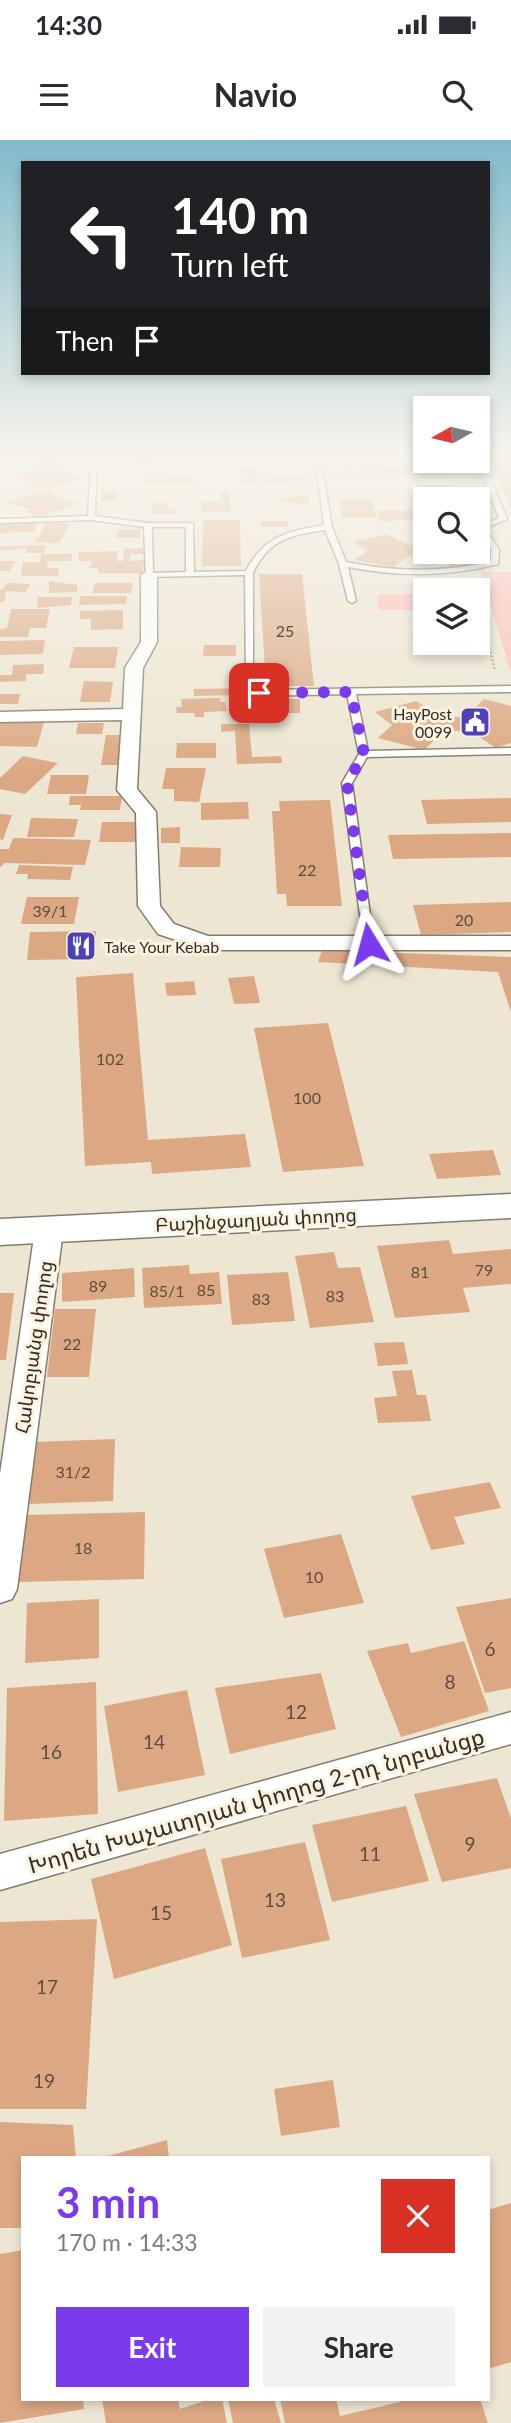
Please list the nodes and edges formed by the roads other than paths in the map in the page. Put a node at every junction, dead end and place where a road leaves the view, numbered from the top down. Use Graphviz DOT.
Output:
graph roads {
  1 [pos="149,562"];
  2 [pos="190,562"];
  3 [pos="253,562"];
  4 [pos="495,562"];
  5 [pos="343,564"];
  6 [pos="190,573"];
  7 [pos="249,573"];
  8 [pos="149,575"];
  9 [pos="352,601"];
  10 [pos="511,689"];
  11 [pos="351,692"];
  12 [pos="133,714"];
  13 [pos="0,717"];
  14 [pos="511,751"];
  15 [pos="364,754"];
  16 [pos="511,943"];
  17 [pos="369,944"];
  18 [pos="511,1206"];
  19 [pos="49,1230"];
  20 [pos="0,1232"];
  21 [pos="0,1589"];
  22 [pos="511,1728"];
  23 [pos="0,1872"];
  1 -- 8 [label="lane"];
  2 -- 6 [label="lane"];
  3 -- 7 [label="lane"];
  4 -- 5 [label="lane"];
  5 -- 9 [label="lane"];
  6 -- 7 [label="lane"];
  6 -- 8 [label="lane"];
  7 -- 11 [label="lane"];
  8 -- 12 [label="street"];
  10 -- 11 [label="lane"];
  11 -- 15 [label="lane"];
  12 -- 13 [label="street"];
  12 -- 17 [label="street"];
  14 -- 15 [label="lane"];
  15 -- 17 [label="lane"];
  16 -- 17 [label="street"];
  18 -- 19 [label="main road, Բաշինջաղյան փողոց"];
  19 -- 20 [label="main road, Բաշինջաղյան փողոց"];
  19 -- 21 [label="street, Հակոբյանց փողոց"];
  22 -- 23 [label="street, Խորեն Խաչատրյան փողոց 2-րդ նրբանցք"];
}
